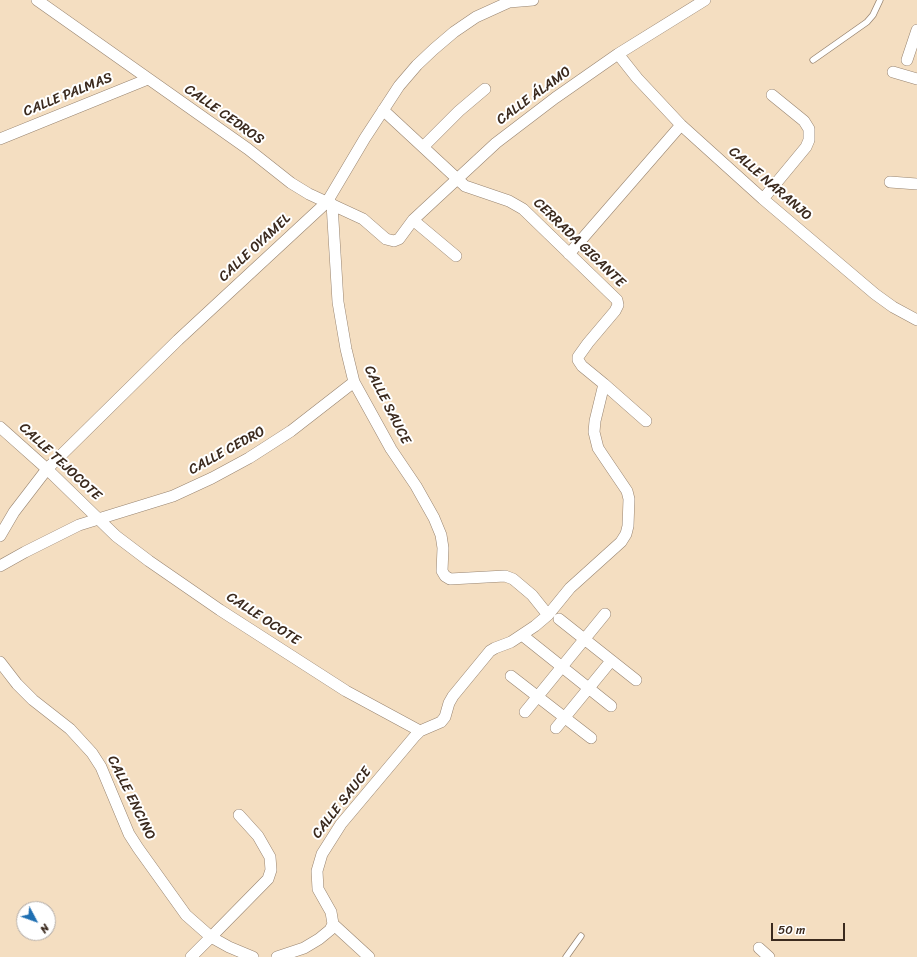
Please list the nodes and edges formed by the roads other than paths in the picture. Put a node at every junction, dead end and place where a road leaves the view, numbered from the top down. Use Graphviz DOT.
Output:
graph roads {
  1 [pos="36,0"];
  2 [pos="533,0"];
  3 [pos="880,0"];
  4 [pos="701,1"];
  5 [pos="917,30"];
  6 [pos="618,54"];
  7 [pos="813,60"];
  8 [pos="907,60"];
  9 [pos="893,72"];
  10 [pos="148,79"];
  11 [pos="917,79"];
  12 [pos="485,89"];
  13 [pos="772,95"];
  14 [pos="383,110"];
  15 [pos="681,125"];
  16 [pos="0,139"];
  17 [pos="424,146"];
  18 [pos="456,179"];
  19 [pos="890,182"];
  20 [pos="917,184"];
  21 [pos="763,199"];
  22 [pos="329,203"];
  23 [pos="412,220"];
  24 [pos="399,239"];
  25 [pos="569,254"];
  26 [pos="456,256"];
  27 [pos="917,320"];
  28 [pos="354,382"];
  29 [pos="604,384"];
  30 [pos="646,421"];
  31 [pos="0,427"];
  32 [pos="47,469"];
  33 [pos="99,519"];
  34 [pos="0,536"];
  35 [pos="0,566"];
  36 [pos="605,614"];
  37 [pos="548,615"];
  38 [pos="559,619"];
  39 [pos="522,635"];
  40 [pos="584,639"];
  41 [pos="611,661"];
  42 [pos="0,662"];
  43 [pos="561,666"];
  44 [pos="511,676"];
  45 [pos="636,680"];
  46 [pos="589,688"];
  47 [pos="537,697"];
  48 [pos="611,706"];
  49 [pos="525,712"];
  50 [pos="565,718"];
  51 [pos="556,728"];
  52 [pos="420,731"];
  53 [pos="591,738"];
  54 [pos="239,815"];
  55 [pos="333,924"];
  56 [pos="581,936"];
  57 [pos="211,937"];
  58 [pos="759,948"];
  59 [pos="192,957"];
  60 [pos="253,957"];
  61 [pos="277,957"];
  62 [pos="369,957"];
  63 [pos="566,957"];
  64 [pos="769,957"];
  1 -- 10 [label="street, CALLE CEDROS"];
  2 -- 14 [label="street, CALLE OYAMEL"];
  3 -- 7 [label="lane"];
  4 -- 6 [label="street, CALLE ÁLAMO"];
  5 -- 8 [label="street"];
  6 -- 15 [label="street, CALLE NARANJO"];
  6 -- 18 [label="street, CALLE ÁLAMO"];
  9 -- 11 [label="street"];
  10 -- 16 [label="street, CALLE PALMAS"];
  10 -- 22 [label="street, CALLE CEDROS"];
  12 -- 17 [label="street"];
  13 -- 21 [label="street"];
  14 -- 17 [label="street, CERRADA GIGANTE"];
  14 -- 22 [label="street, CALLE OYAMEL"];
  15 -- 21 [label="street, CALLE NARANJO"];
  15 -- 25 [label="street"];
  17 -- 18 [label="street, CERRADA GIGANTE"];
  18 -- 23 [label="street, CALLE ÁLAMO"];
  18 -- 25 [label="street, CERRADA GIGANTE"];
  19 -- 20 [label="street"];
  21 -- 27 [label="street, CALLE NARANJO"];
  22 -- 24 [label="street, CALLE CEDROS"];
  22 -- 28 [label="street, CALLE SAUCE"];
  22 -- 32 [label="street, CALLE OYAMEL"];
  23 -- 24 [label="street, CALLE ÁLAMO"];
  23 -- 26 [label="street"];
  25 -- 29 [label="street, CERRADA GIGANTE"];
  28 -- 33 [label="street, CALLE CEDRO"];
  28 -- 37 [label="street, CALLE SAUCE"];
  29 -- 30 [label="street"];
  29 -- 37 [label="street, CALLE SAUCE"];
  31 -- 32 [label="street, CALLE TEJOCOTE"];
  32 -- 33 [label="street, CALLE TEJOCOTE"];
  32 -- 34 [label="street, CALLE OYAMEL"];
  33 -- 35 [label="street, CALLE CEDRO"];
  33 -- 52 [label="street, CALLE OCOTE"];
  36 -- 40 [label="street"];
  37 -- 39 [label="street, CALLE SAUCE"];
  38 -- 40 [label="street"];
  39 -- 43 [label="street"];
  39 -- 52 [label="street, CALLE SAUCE"];
  40 -- 41 [label="street"];
  40 -- 43 [label="street"];
  41 -- 45 [label="street"];
  41 -- 46 [label="street"];
  42 -- 57 [label="street, CALLE ENCINO"];
  43 -- 46 [label="street"];
  43 -- 47 [label="street"];
  44 -- 47 [label="street"];
  46 -- 48 [label="street"];
  46 -- 50 [label="street"];
  47 -- 49 [label="street"];
  47 -- 50 [label="street"];
  50 -- 51 [label="street"];
  50 -- 53 [label="street"];
  52 -- 55 [label="street, CALLE SAUCE"];
  54 -- 57 [label="street"];
  55 -- 61 [label="street"];
  55 -- 62 [label="street"];
  56 -- 63 [label="lane"];
  57 -- 59 [label="street"];
  57 -- 60 [label="street"];
  58 -- 64 [label="street"];
}
